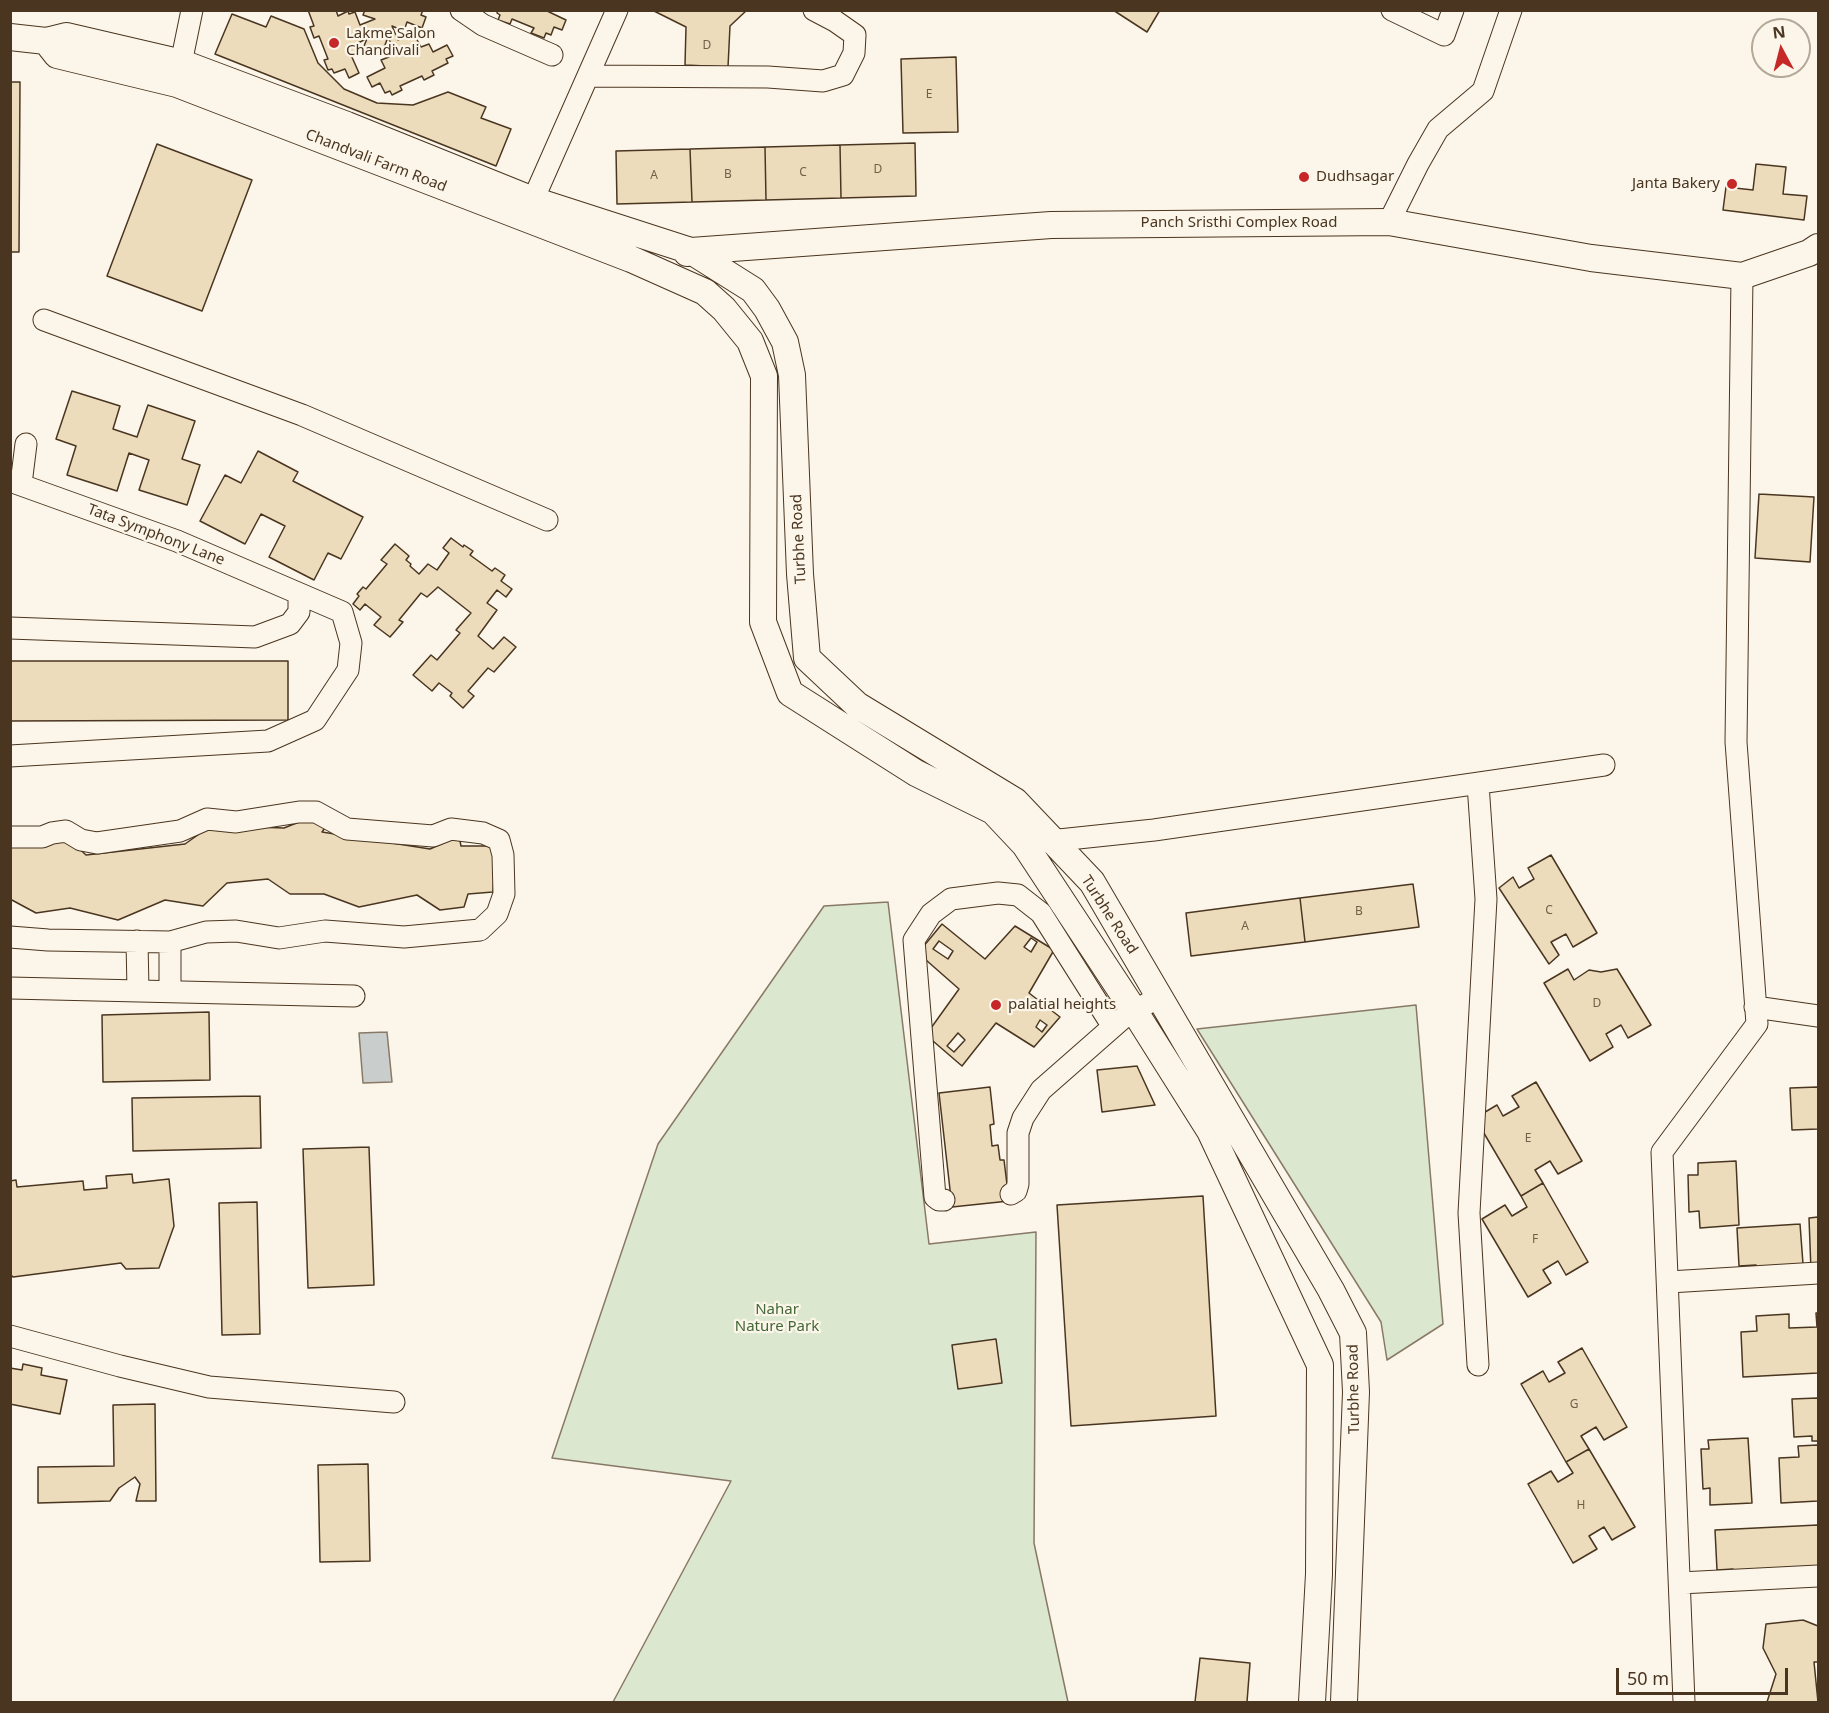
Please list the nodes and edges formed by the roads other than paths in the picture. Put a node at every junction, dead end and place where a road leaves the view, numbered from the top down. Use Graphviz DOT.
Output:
graph roads {
  1 [pos="192,10"];
  2 [pos="461,10"];
  3 [pos="617,10"];
  4 [pos="814,10"];
  5 [pos="1392,10"];
  6 [pos="1453,10"];
  7 [pos="1511,10"];
  8 [pos="10,37"];
  9 [pos="552,55"];
  10 [pos="179,74"];
  11 [pos="588,76"];
  12 [pos="533,200"];
  13 [pos="1389,222"];
  14 [pos="1818,247"];
  15 [pos="691,251"];
  16 [pos="656,270"];
  17 [pos="1742,276"];
  18 [pos="44,320"];
  19 [pos="26,444"];
  20 [pos="16,482"];
  21 [pos="547,520"];
  22 [pos="299,594"];
  23 [pos="804,627"];
  24 [pos="10,628"];
  25 [pos="768,637"];
  26 [pos="10,756"];
  27 [pos="1604,765"];
  28 [pos="1478,784"];
  29 [pos="10,837"];
  30 [pos="1052,841"];
  31 [pos="1025,845"];
  32 [pos="10,937"];
  33 [pos="137,941"];
  34 [pos="170,942"];
  35 [pos="10,988"];
  36 [pos="138,990"];
  37 [pos="170,991"];
  38 [pos="354,996"];
  39 [pos="1160,996"];
  40 [pos="1755,1007"];
  41 [pos="1135,1012"];
  42 [pos="1818,1016"];
  43 [pos="1113,1027"];
  44 [pos="1229,1114"];
  45 [pos="1210,1131"];
  46 [pos="1011,1194"];
  47 [pos="944,1200"];
  48 [pos="1818,1273"];
  49 [pos="1668,1282"];
  50 [pos="1353,1333"];
  51 [pos="10,1336"];
  52 [pos="1313,1350"];
  53 [pos="1478,1365"];
  54 [pos="394,1402"];
  55 [pos="1818,1576"];
  56 [pos="1680,1583"];
  57 [pos="1312,1702"];
  58 [pos="1344,1702"];
  59 [pos="1684,1702"];
  1 -- 10 [label="street"];
  2 -- 9 [label="street"];
  3 -- 11 [label="street"];
  4 -- 11 [label="street"];
  5 -- 6 [label="street"];
  7 -- 13 [label="street"];
  8 -- 10 [label="street, Chandvali Farm Road"];
  10 -- 12 [label="street, Chandvali Farm Road"];
  10 -- 16 [label="street, Chandvali Farm Road"];
  11 -- 12 [label="street"];
  12 -- 15 [label="street, Chandvali Farm Road"];
  13 -- 15 [label="street, Panch Sristhi Complex Road"];
  13 -- 17 [label="street, Panch Sristhi Complex Road"];
  14 -- 17 [label="street, Panch Sristhi Complex Road"];
  15 -- 16 [label="street, Panch Sristhi Complex Road"];
  15 -- 23 [label="street, Turbhe Road"];
  16 -- 25 [label="street, Chandvali Farm Road"];
  17 -- 40 [label="street"];
  18 -- 21 [label="street"];
  19 -- 20 [label="street"];
  20 -- 22 [label="street, Tata Symphony Lane"];
  22 -- 24 [label="street"];
  22 -- 26 [label="street, Tata Symphony Lane"];
  23 -- 25 [label="street"];
  23 -- 30 [label="street, Turbhe Road"];
  25 -- 31 [label="street, Chandvali Farm Road"];
  27 -- 28 [label="street"];
  28 -- 30 [label="street"];
  28 -- 53 [label="street"];
  29 -- 34 [label="street"];
  30 -- 31 [label="street"];
  30 -- 39 [label="street, Turbhe Road"];
  31 -- 41 [label="street, Chandvali Farm Road"];
  32 -- 33 [label="street"];
  33 -- 34 [label="street"];
  33 -- 36 [label="street"];
  34 -- 37 [label="street"];
  35 -- 36 [label="street"];
  36 -- 37 [label="street"];
  37 -- 38 [label="street"];
  39 -- 41 [label="street"];
  39 -- 44 [label="street, Turbhe Road"];
  40 -- 42 [label="street"];
  40 -- 49 [label="street"];
  41 -- 43 [label="street"];
  41 -- 45 [label="street, Chandvali Farm Road"];
  43 -- 46 [label="street"];
  43 -- 47 [label="street"];
  44 -- 45 [label="street"];
  44 -- 50 [label="street, Turbhe Road"];
  45 -- 52 [label="street, Chandvali Farm Road"];
  48 -- 49 [label="street"];
  49 -- 56 [label="street"];
  50 -- 52 [label="street"];
  50 -- 58 [label="street, Turbhe Road"];
  51 -- 54 [label="street"];
  52 -- 57 [label="street, Chandvali Farm Road"];
  55 -- 56 [label="street"];
  56 -- 59 [label="street"];
}
